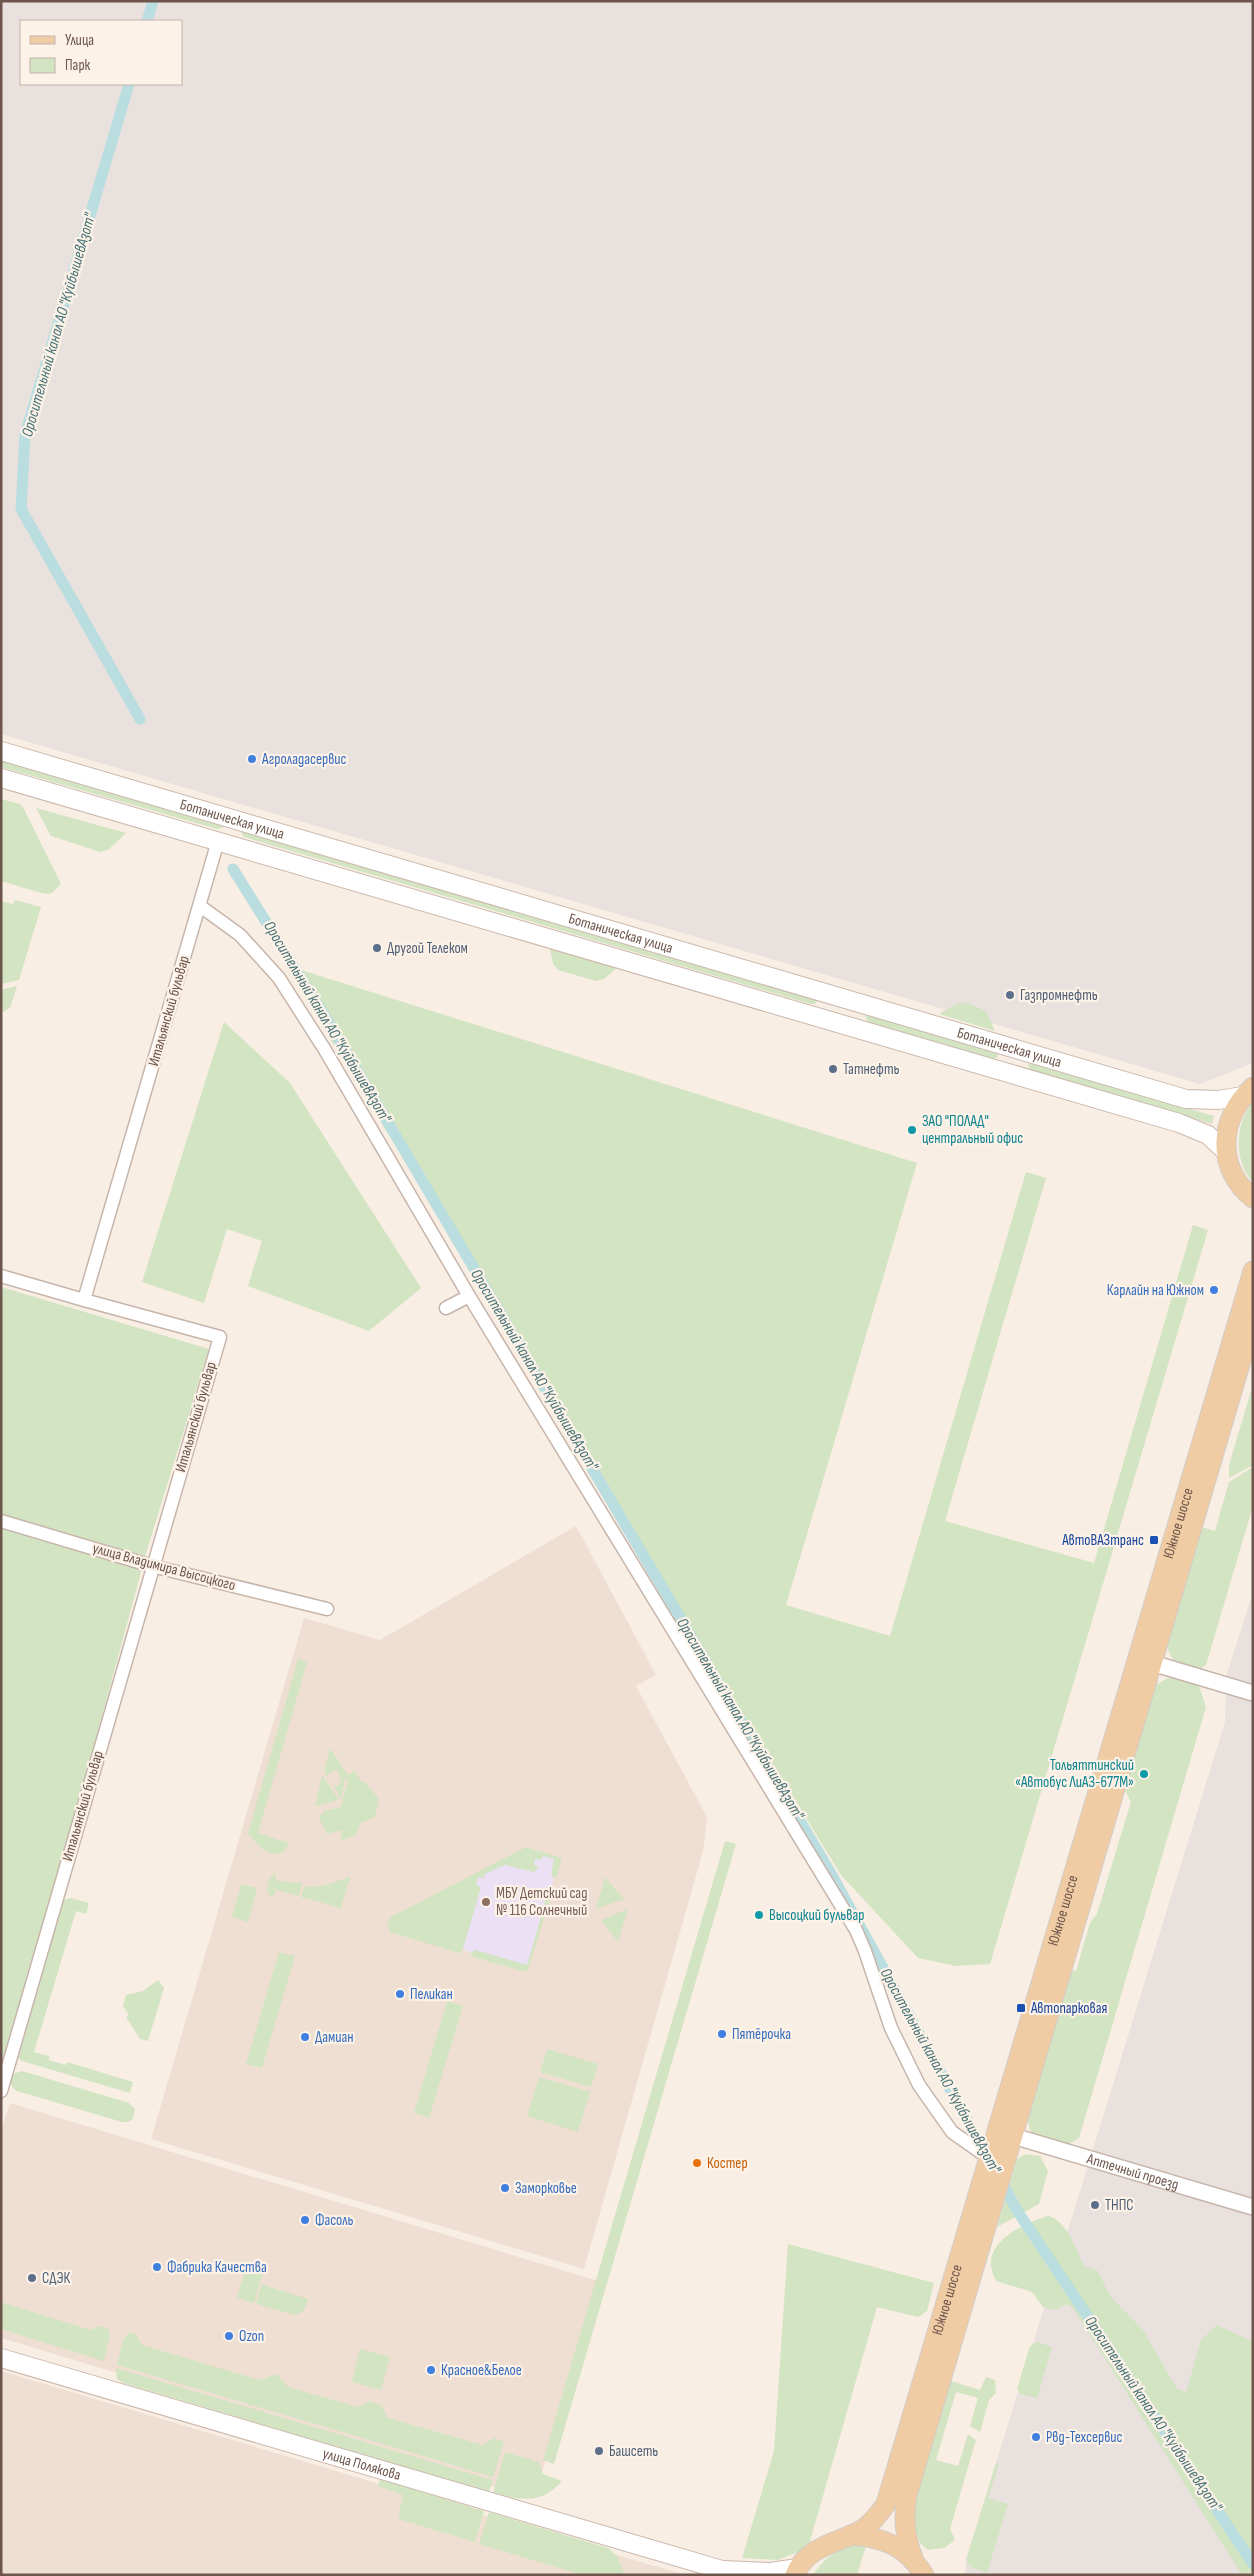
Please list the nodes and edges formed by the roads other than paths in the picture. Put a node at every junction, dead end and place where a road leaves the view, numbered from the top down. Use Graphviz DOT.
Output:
graph roads {
  1 [pos="1,751"];
  2 [pos="1,778"];
  3 [pos="238,821"];
  4 [pos="224,843"];
  5 [pos="200,906"];
  6 [pos="848,1000"];
  7 [pos="841,1023"];
  8 [pos="1012,1048"];
  9 [pos="1005,1072"];
  10 [pos="1248,1091"];
  11 [pos="1225,1151"];
  12 [pos="1251,1199"];
  13 [pos="1253,1271"];
  14 [pos="1,1276"];
  15 [pos="469,1296"];
  16 [pos="84,1300"];
  17 [pos="446,1308"];
  18 [pos="1253,1320"];
  19 [pos="1,1521"];
  20 [pos="152,1566"];
  21 [pos="327,1609"];
  22 [pos="1152,1663"];
  23 [pos="1253,1692"];
  24 [pos="1,2091"];
  25 [pos="1013,2136"];
  26 [pos="989,2158"];
  27 [pos="1253,2207"];
  28 [pos="1,2358"];
  29 [pos="850,2535"];
  30 [pos="919,2568"];
  31 [pos="796,2571"];
  32 [pos="726,2572"];
  1 -- 3 [label="main road, Ботаническая улица"];
  2 -- 4 [label="main road, Ботаническая улица"];
  3 -- 4 [label="main road"];
  3 -- 6 [label="main road, Ботаническая улица"];
  4 -- 5 [label="street, Итальянский бульвар"];
  4 -- 7 [label="main road, Ботаническая улица"];
  5 -- 15 [label="street"];
  5 -- 16 [label="street, Итальянский бульвар"];
  6 -- 7 [label="main road"];
  6 -- 8 [label="main road, Ботаническая улица"];
  7 -- 9 [label="main road, Ботаническая улица"];
  8 -- 9 [label="main road"];
  8 -- 10 [label="main road, Ботаническая улица"];
  9 -- 11 [label="main road, Ботаническая улица"];
  10 -- 11 [label="main road"];
  11 -- 12 [label="main road"];
  13 -- 26 [label="main road, Южное шоссе"];
  14 -- 16 [label="street"];
  15 -- 17 [label="street"];
  15 -- 26 [label="street"];
  16 -- 20 [label="street, Итальянский бульвар"];
  18 -- 22 [label="main road, Южное шоссе"];
  19 -- 20 [label="street, улица Владимира Высоцкого"];
  20 -- 21 [label="street, улица Владимира Высоцкого"];
  20 -- 24 [label="street, Итальянский бульвар"];
  22 -- 23 [label="street"];
  22 -- 25 [label="main road, Южное шоссе"];
  25 -- 27 [label="street, Аптечный проезд"];
  25 -- 30 [label="main road, Южное шоссе"];
  26 -- 29 [label="main road, Южное шоссе"];
  28 -- 32 [label="main road, улица Полякова"];
  29 -- 30 [label="main road, Южное шоссе"];
  29 -- 31 [label="main road, Южное шоссе"];
  31 -- 32 [label="main road, улица Полякова"];
}
